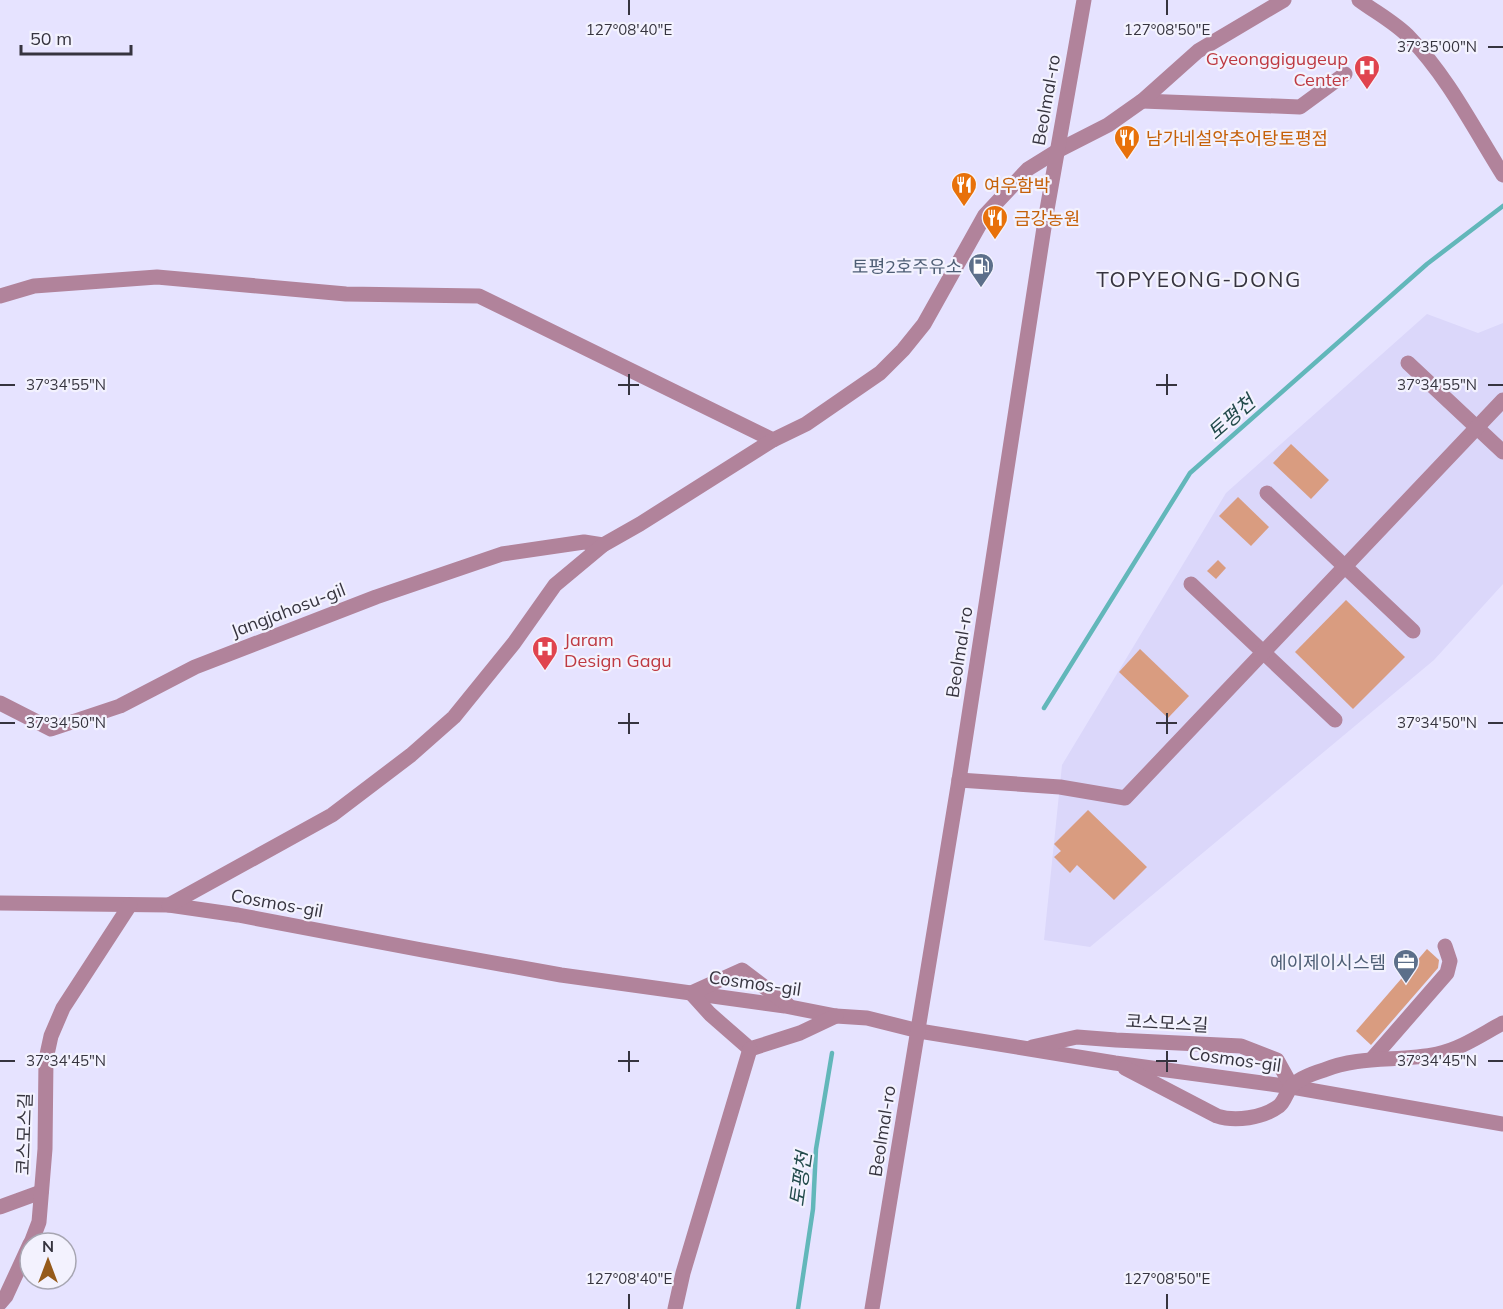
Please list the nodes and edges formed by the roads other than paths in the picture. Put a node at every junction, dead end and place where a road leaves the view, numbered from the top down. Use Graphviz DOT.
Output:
graph roads {
  1 [pos="1084,0"];
  2 [pos="1284,0"];
  3 [pos="1359,0"];
  4 [pos="1345,75"];
  5 [pos="1142,101"];
  6 [pos="1057,151"];
  7 [pos="1503,175"];
  8 [pos="0,296"];
  9 [pos="1408,363"];
  10 [pos="1503,400"];
  11 [pos="1476,427"];
  12 [pos="773,440"];
  13 [pos="1503,452"];
  14 [pos="1267,493"];
  15 [pos="603,545"];
  16 [pos="1343,567"];
  17 [pos="1191,584"];
  18 [pos="1413,632"];
  19 [pos="1264,652"];
  20 [pos="0,703"];
  21 [pos="1335,720"];
  22 [pos="959,780"];
  23 [pos="0,903"];
  24 [pos="130,904"];
  25 [pos="169,905"];
  26 [pos="1445,946"];
  27 [pos="691,993"];
  28 [pos="790,1007"];
  29 [pos="836,1016"];
  30 [pos="1503,1023"];
  31 [pos="919,1031"];
  32 [pos="1025,1048"];
  33 [pos="750,1049"];
  34 [pos="1372,1059"];
  35 [pos="1115,1063"];
  36 [pos="1292,1087"];
  37 [pos="1503,1124"];
  38 [pos="41,1192"];
  39 [pos="0,1207"];
  40 [pos="35,1231"];
  41 [pos="18,1270"];
  42 [pos="0,1303"];
  43 [pos="675,1309"];
  44 [pos="872,1309"];
  1 -- 6 [label="street, Beolmal-ro"];
  2 -- 5 [label="street"];
  3 -- 7 [label="street"];
  4 -- 5 [label="street"];
  5 -- 6 [label="street"];
  6 -- 12 [label="street"];
  6 -- 22 [label="street, Beolmal-ro"];
  8 -- 12 [label="street"];
  9 -- 11 [label="street"];
  10 -- 11 [label="street"];
  11 -- 13 [label="street"];
  11 -- 16 [label="street"];
  12 -- 15 [label="street"];
  14 -- 16 [label="street"];
  15 -- 20 [label="street, Jangjahosu-gil"];
  15 -- 25 [label="street"];
  16 -- 18 [label="street"];
  16 -- 19 [label="street"];
  17 -- 19 [label="street"];
  19 -- 21 [label="street"];
  19 -- 22 [label="street"];
  22 -- 31 [label="street, Beolmal-ro"];
  23 -- 24 [label="street, Cosmos-gil"];
  24 -- 25 [label="street, Cosmos-gil"];
  24 -- 38 [label="street, 코스모스길"];
  25 -- 27 [label="street, Cosmos-gil"];
  26 -- 34 [label="street"];
  27 -- 28 [label="street, Cosmos-gil"];
  27 -- 28 [label="street"];
  27 -- 33 [label="street"];
  28 -- 29 [label="street, Cosmos-gil"];
  29 -- 31 [label="street, Cosmos-gil"];
  29 -- 33 [label="street"];
  30 -- 34 [label="street"];
  31 -- 32 [label="street, Cosmos-gil"];
  31 -- 44 [label="street, Beolmal-ro"];
  32 -- 35 [label="street, Cosmos-gil"];
  32 -- 36 [label="street, 코스모스길"];
  33 -- 43 [label="street"];
  34 -- 36 [label="street"];
  35 -- 36 [label="street, Cosmos-gil"];
  35 -- 36 [label="street"];
  36 -- 37 [label="street, Cosmos-gil"];
  38 -- 39 [label="street"];
  38 -- 40 [label="street, 코스모스길"];
  41 -- 42 [label="street, 코스모스길"];
}
